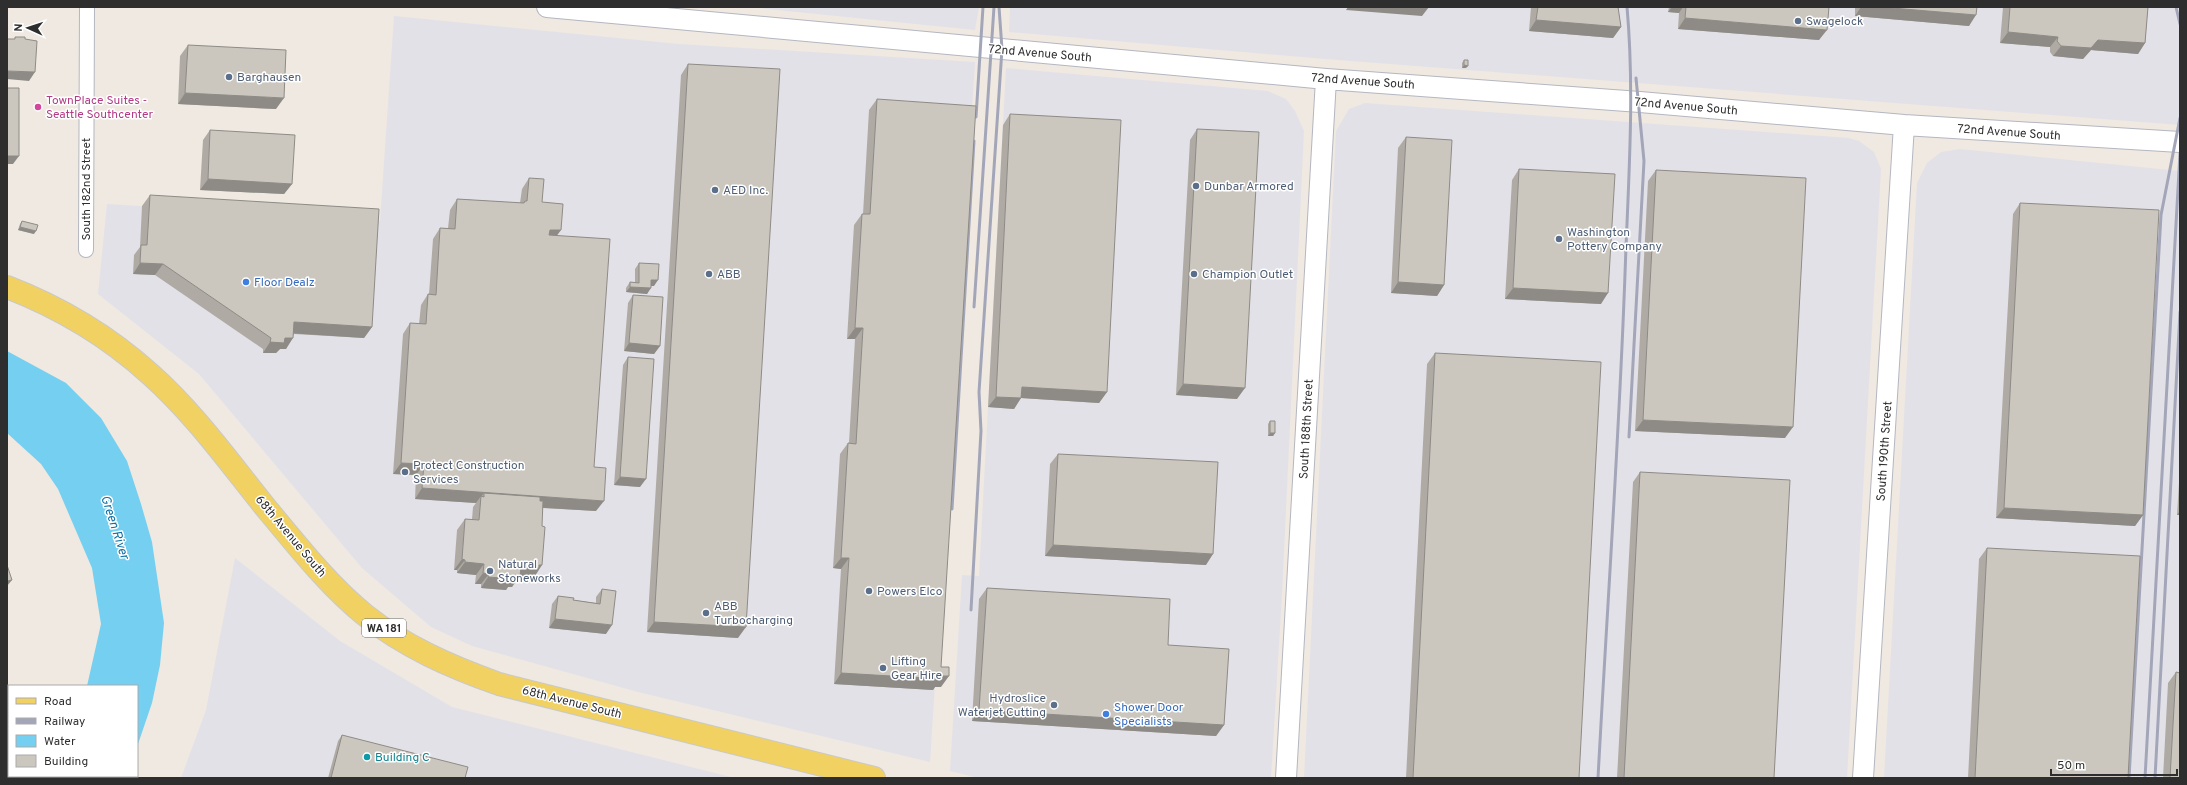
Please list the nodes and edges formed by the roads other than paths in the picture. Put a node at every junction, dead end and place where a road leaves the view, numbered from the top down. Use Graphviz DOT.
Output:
graph roads {
  1 [pos="87,7"];
  2 [pos="547,7"];
  3 [pos="1326,79"];
  4 [pos="1904,125"];
  5 [pos="2180,142"];
  6 [pos="86,250"];
  7 [pos="7,287"];
  8 [pos="860,777"];
  9 [pos="1286,778"];
  10 [pos="1863,778"];
  1 -- 6 [label="street, South 182nd Street"];
  2 -- 3 [label="street, 72nd Avenue South"];
  3 -- 4 [label="street, 72nd Avenue South"];
  3 -- 9 [label="street, South 188th Street"];
  4 -- 5 [label="street, 72nd Avenue South"];
  4 -- 10 [label="street, South 190th Street"];
  7 -- 8 [label="main road, 68th Avenue South / WA 181"];
}
